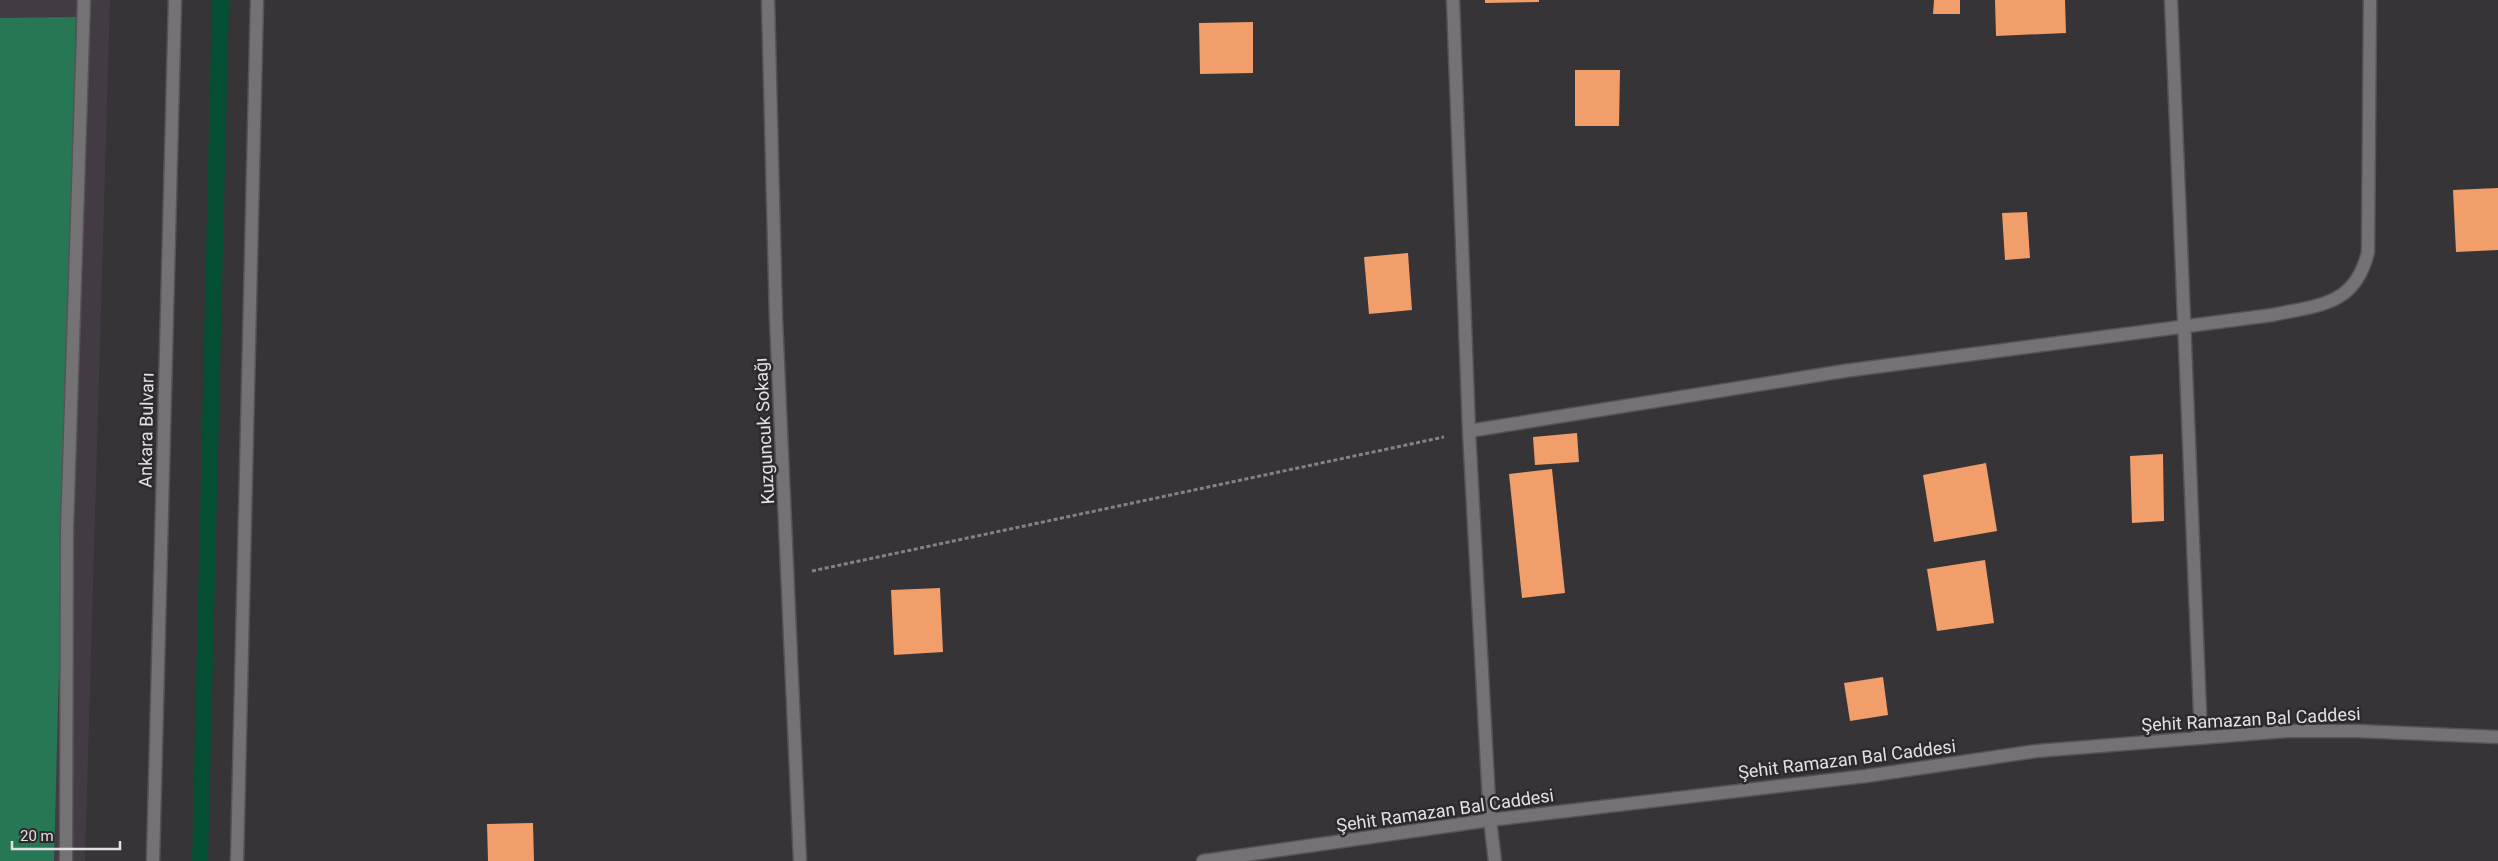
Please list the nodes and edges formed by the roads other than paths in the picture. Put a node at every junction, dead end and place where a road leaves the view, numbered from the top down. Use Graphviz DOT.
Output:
graph roads {
  1 [pos="84,0"];
  2 [pos="175,0"];
  3 [pos="257,0"];
  4 [pos="768,0"];
  5 [pos="1454,0"];
  6 [pos="2171,0"];
  7 [pos="2370,0"];
  8 [pos="2183,325"];
  9 [pos="1469,431"];
  10 [pos="2201,737"];
  11 [pos="2498,737"];
  12 [pos="1490,820"];
  13 [pos="66,861"];
  14 [pos="153,861"];
  15 [pos="237,861"];
  16 [pos="800,861"];
  17 [pos="1203,861"];
  18 [pos="1494,861"];
  1 -- 13 [label="street"];
  2 -- 14 [label="street, Ankara Bulvarı"];
  3 -- 15 [label="street"];
  4 -- 16 [label="street, Kuzguncuk Sokağı"];
  5 -- 9 [label="street"];
  6 -- 8 [label="street"];
  7 -- 8 [label="street"];
  8 -- 9 [label="street"];
  8 -- 10 [label="street"];
  9 -- 12 [label="street"];
  10 -- 11 [label="street, Şehit Ramazan Bal Caddesi"];
  10 -- 12 [label="street, Şehit Ramazan Bal Caddesi"];
  12 -- 17 [label="street, Şehit Ramazan Bal Caddesi"];
  12 -- 18 [label="street"];
}
